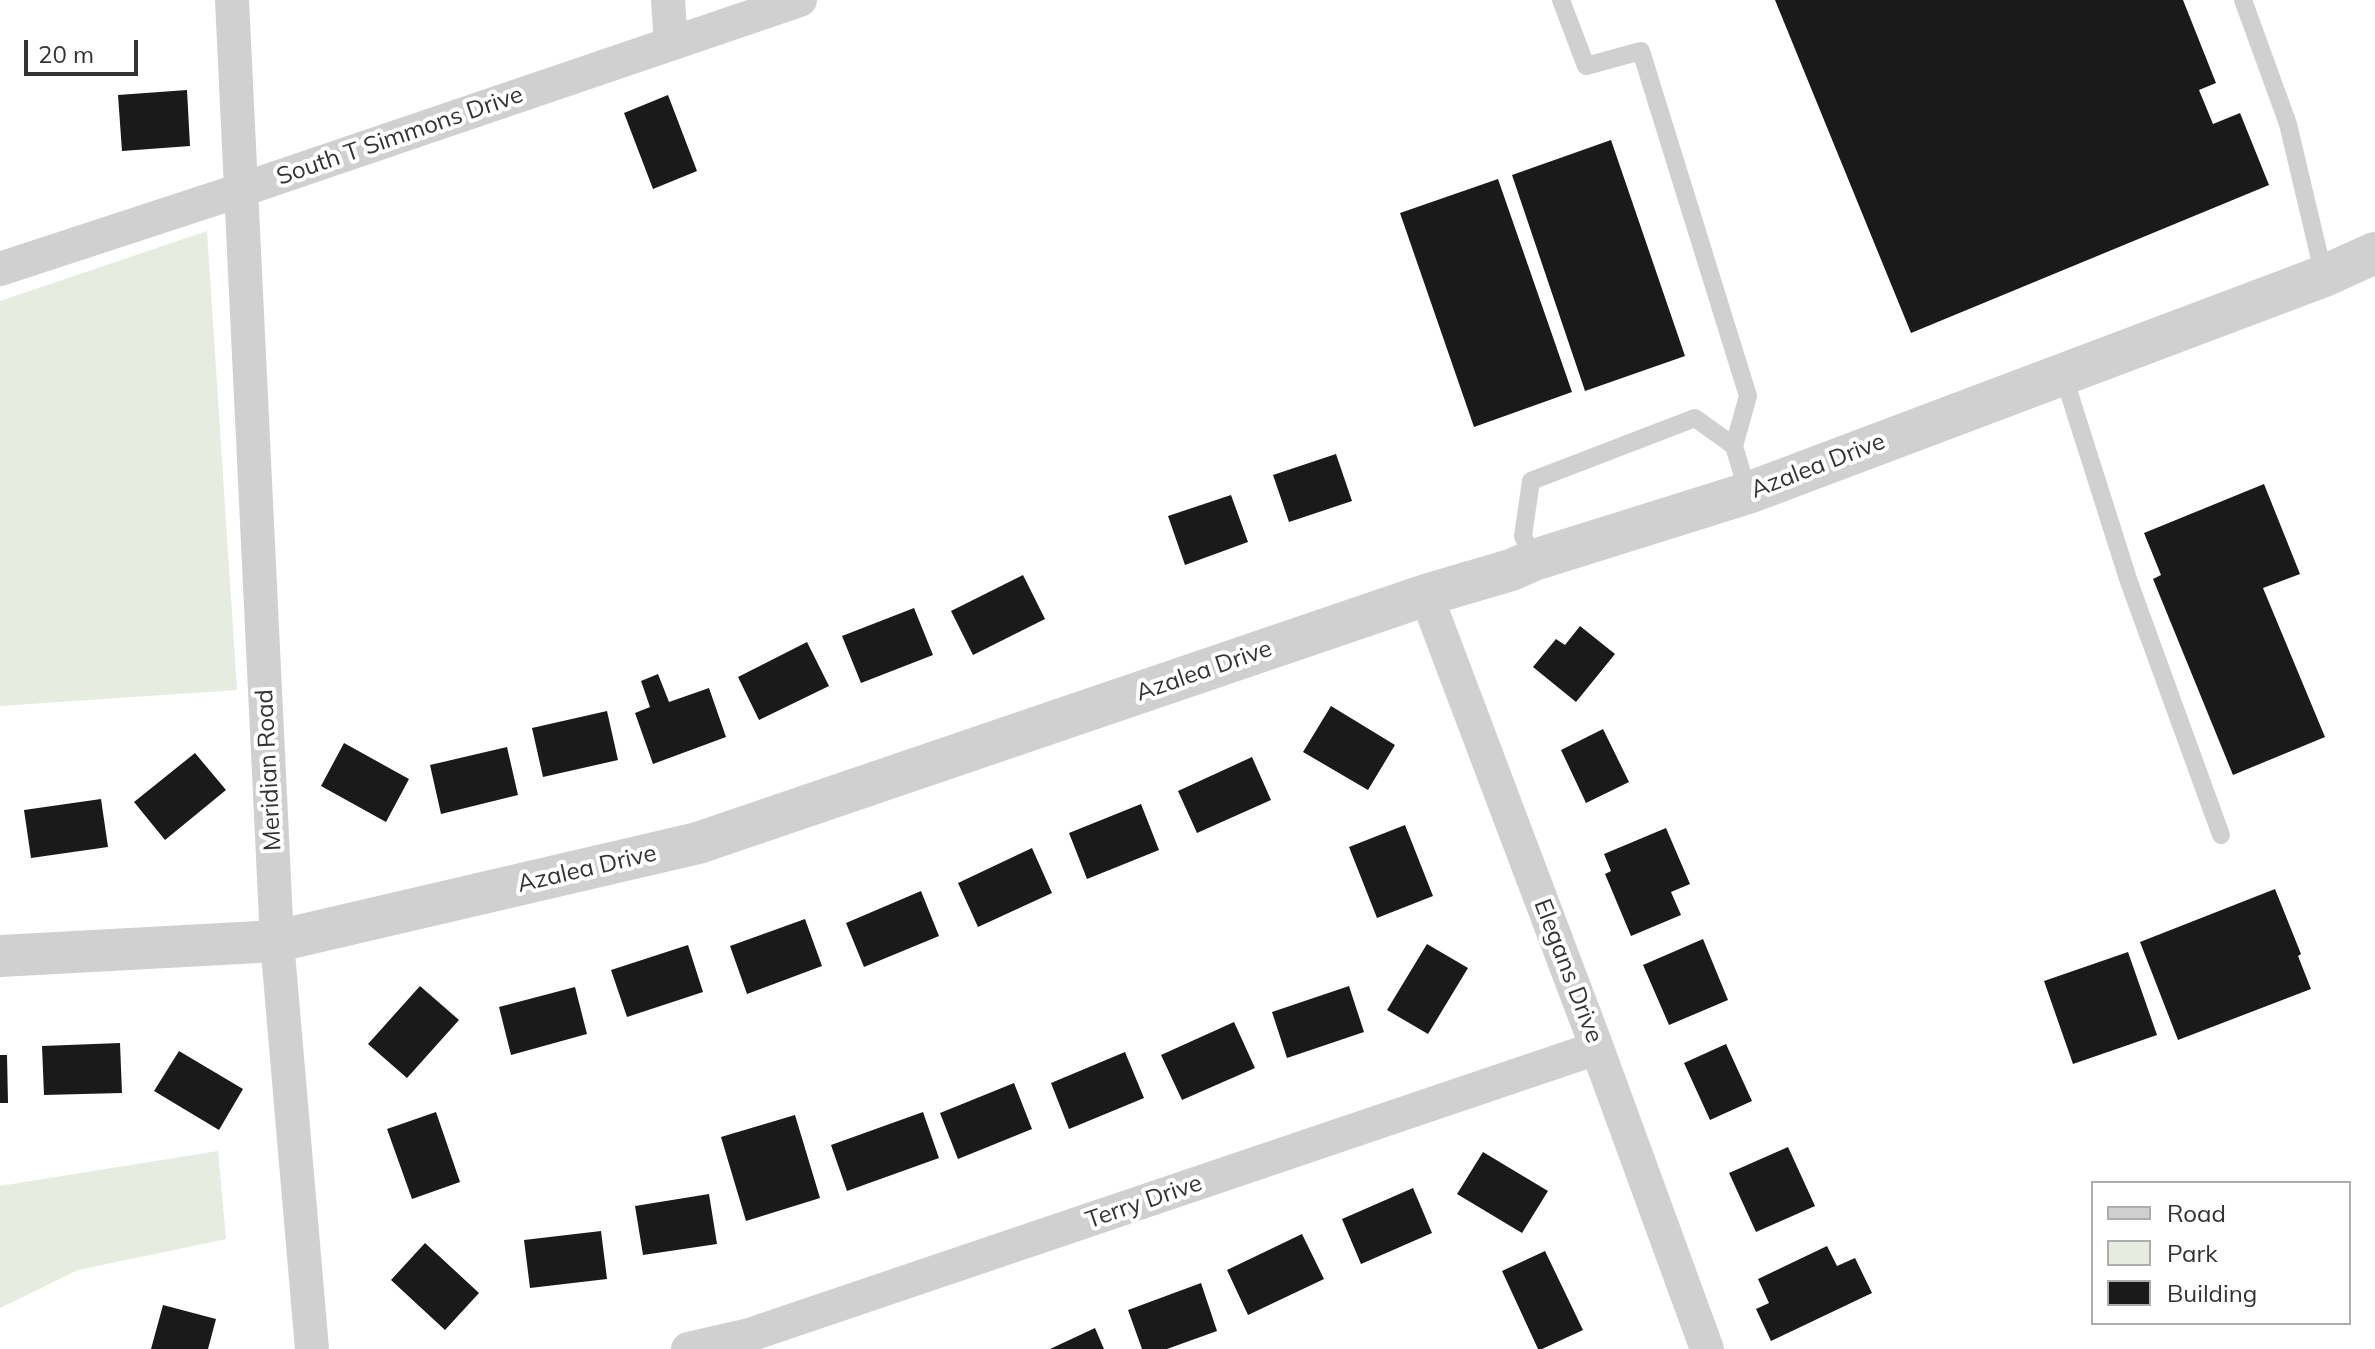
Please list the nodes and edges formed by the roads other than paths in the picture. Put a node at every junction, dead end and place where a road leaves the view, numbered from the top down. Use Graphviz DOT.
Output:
graph roads {
  1 [pos="232,0"];
  2 [pos="668,0"];
  3 [pos="800,0"];
  4 [pos="1561,0"];
  5 [pos="2243,0"];
  6 [pos="671,44"];
  7 [pos="241,190"];
  8 [pos="2375,253"];
  9 [pos="0,269"];
  10 [pos="2324,276"];
  11 [pos="2063,374"];
  12 [pos="1734,446"];
  13 [pos="1748,493"];
  14 [pos="1534,560"];
  15 [pos="1426,595"];
  16 [pos="2221,835"];
  17 [pos="277,941"];
  18 [pos="0,956"];
  19 [pos="1597,1048"];
  20 [pos="312,1349"];
  21 [pos="688,1349"];
  22 [pos="1707,1349"];
  1 -- 7 [label="street, Meridian Road"];
  2 -- 6 [label="street"];
  3 -- 6 [label="street, South T Simmons Drive"];
  4 -- 12 [label="lane"];
  5 -- 10 [label="lane"];
  6 -- 7 [label="street, South T Simmons Drive"];
  7 -- 9 [label="street, South T Simmons Drive"];
  7 -- 17 [label="street, Meridian Road"];
  8 -- 10 [label="street, Azalea Drive"];
  10 -- 11 [label="street, Azalea Drive"];
  11 -- 13 [label="street, Azalea Drive"];
  11 -- 16 [label="lane"];
  12 -- 13 [label="lane"];
  12 -- 14 [label="lane"];
  13 -- 14 [label="street, Azalea Drive"];
  14 -- 15 [label="street, Azalea Drive"];
  15 -- 17 [label="street, Azalea Drive"];
  15 -- 19 [label="street, Elegans Drive"];
  17 -- 18 [label="street, Azalea Drive"];
  17 -- 20 [label="street, Meridian Road"];
  19 -- 21 [label="street, Terry Drive"];
  19 -- 22 [label="street, Elegans Drive"];
}
